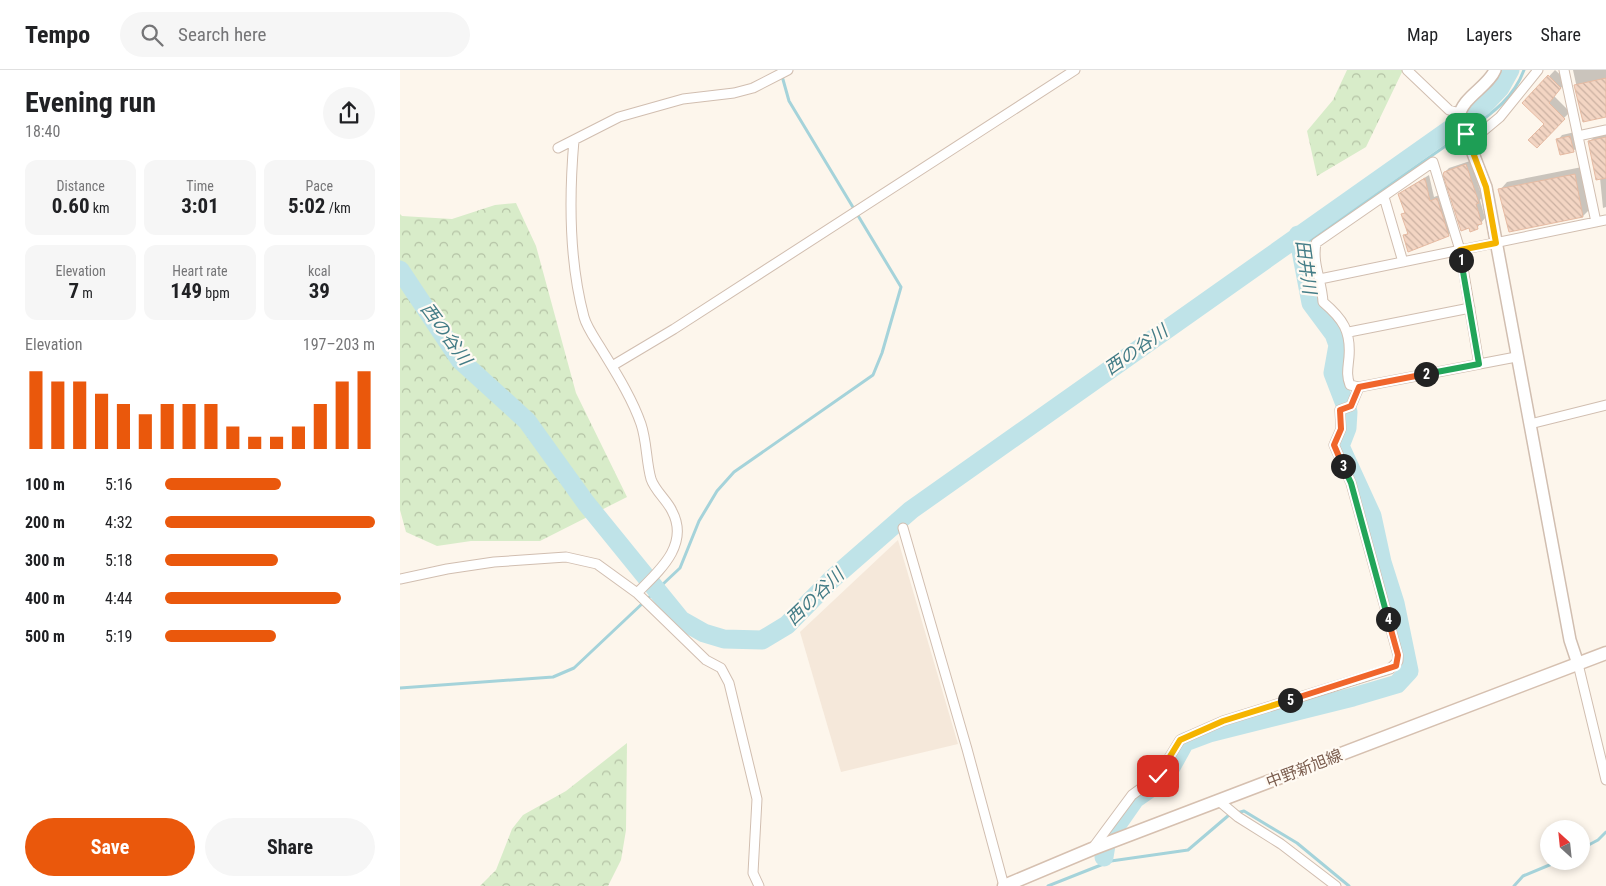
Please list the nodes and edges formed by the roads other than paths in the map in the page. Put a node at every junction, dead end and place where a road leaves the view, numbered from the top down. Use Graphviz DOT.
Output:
graph roads {
  1 [pos="788,70"];
  2 [pos="1075,70"];
  3 [pos="1407,70"];
  4 [pos="1495,70"];
  5 [pos="1538,70"];
  6 [pos="1564,70"];
  7 [pos="1460,113"];
  8 [pos="1606,130"];
  9 [pos="1578,136"];
  10 [pos="574,140"];
  11 [pos="1470,142"];
  12 [pos="558,148"];
  13 [pos="1384,196"];
  14 [pos="1606,220"];
  15 [pos="1596,222"];
  16 [pos="1496,243"];
  17 [pos="1460,250"];
  18 [pos="1403,262"];
  19 [pos="1320,280"];
  20 [pos="1470,308"];
  21 [pos="1349,332"];
  22 [pos="1516,356"];
  23 [pos="1479,364"];
  24 [pos="612,366"];
  25 [pos="1359,387"];
  26 [pos="1606,405"];
  27 [pos="1530,424"];
  28 [pos="903,528"];
  29 [pos="400,579"];
  30 [pos="636,593"];
  31 [pos="1606,653"];
  32 [pos="1578,664"];
  33 [pos="1606,780"];
  34 [pos="1219,801"];
  35 [pos="1092,849"];
  36 [pos="759,886"];
  37 [pos="1004,886"];
  38 [pos="1336,886"];
  1 -- 10 [label="street"];
  2 -- 24 [label="street"];
  3 -- 7 [label="street"];
  4 -- 7 [label="street"];
  5 -- 11 [label="street"];
  6 -- 9 [label="street"];
  7 -- 11 [label="street"];
  8 -- 9 [label="street"];
  9 -- 15 [label="street"];
  10 -- 12 [label="street"];
  10 -- 24 [label="street"];
  11 -- 16 [label="street"];
  13 -- 17 [label="street"];
  13 -- 18 [label="street"];
  13 -- 19 [label="street"];
  14 -- 15 [label="street"];
  15 -- 16 [label="street"];
  16 -- 17 [label="street"];
  16 -- 22 [label="street"];
  17 -- 18 [label="street"];
  17 -- 20 [label="street"];
  18 -- 19 [label="street"];
  19 -- 21 [label="street"];
  20 -- 21 [label="street"];
  20 -- 23 [label="street"];
  21 -- 25 [label="street"];
  22 -- 23 [label="street"];
  22 -- 27 [label="street"];
  23 -- 25 [label="street"];
  24 -- 30 [label="street"];
  25 -- 35 [label="street"];
  26 -- 27 [label="street"];
  27 -- 32 [label="street"];
  28 -- 37 [label="street"];
  29 -- 30 [label="street"];
  30 -- 36 [label="street"];
  31 -- 32 [label="main road, 中野新旭線"];
  32 -- 33 [label="street"];
  32 -- 34 [label="main road, 中野新旭線"];
  34 -- 35 [label="main road, 中野新旭線"];
  34 -- 38 [label="street"];
  35 -- 37 [label="main road, 中野新旭線"];
}
